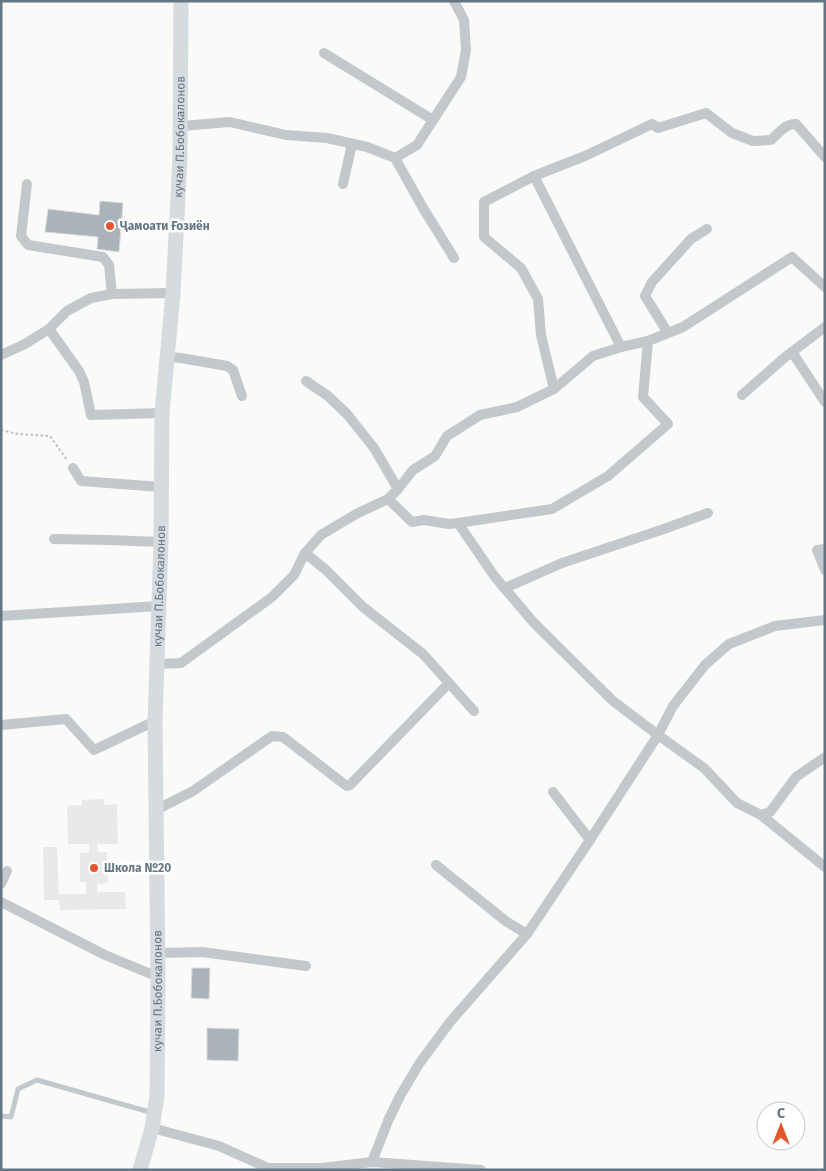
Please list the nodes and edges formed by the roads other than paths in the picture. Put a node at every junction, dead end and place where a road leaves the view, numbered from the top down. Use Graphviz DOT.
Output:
graph roads {
  1 [pos="181,1"];
  2 [pos="454,1"];
  3 [pos="324,53"];
  4 [pos="433,120"];
  5 [pos="181,126"];
  6 [pos="352,144"];
  7 [pos="825,157"];
  8 [pos="395,158"];
  9 [pos="534,176"];
  10 [pos="26,184"];
  11 [pos="343,184"];
  12 [pos="707,229"];
  13 [pos="454,258"];
  14 [pos="825,287"];
  15 [pos="173,293"];
  16 [pos="112,294"];
  17 [pos="825,327"];
  18 [pos="49,329"];
  19 [pos="668,334"];
  20 [pos="648,342"];
  21 [pos="621,346"];
  22 [pos="792,352"];
  23 [pos="1,355"];
  24 [pos="168,357"];
  25 [pos="306,381"];
  26 [pos="554,389"];
  27 [pos="742,395"];
  28 [pos="242,396"];
  29 [pos="825,402"];
  30 [pos="162,412"];
  31 [pos="73,468"];
  32 [pos="161,487"];
  33 [pos="398,489"];
  34 [pos="388,499"];
  35 [pos="708,513"];
  36 [pos="458,523"];
  37 [pos="54,539"];
  38 [pos="161,542"];
  39 [pos="825,549"];
  40 [pos="305,553"];
  41 [pos="825,570"];
  42 [pos="505,588"];
  43 [pos="159,606"];
  44 [pos="1,616"];
  45 [pos="825,620"];
  46 [pos="158,664"];
  47 [pos="449,683"];
  48 [pos="474,711"];
  49 [pos="155,721"];
  50 [pos="1,725"];
  51 [pos="658,735"];
  52 [pos="825,757"];
  53 [pos="554,792"];
  54 [pos="156,810"];
  55 [pos="761,815"];
  56 [pos="590,840"];
  57 [pos="436,865"];
  58 [pos="825,867"];
  59 [pos="7,871"];
  60 [pos="1,884"];
  61 [pos="1,902"];
  62 [pos="527,934"];
  63 [pos="158,953"];
  64 [pos="306,966"];
  65 [pos="158,977"];
  66 [pos="1,1116"];
  67 [pos="153,1120"];
  68 [pos="372,1162"];
  69 [pos="140,1170"];
  70 [pos="481,1170"];
  1 -- 5 [label="main road, кучаи П.Бобокалонов"];
  2 -- 4 [label="street"];
  3 -- 4 [label="street"];
  4 -- 8 [label="street"];
  5 -- 6 [label="street"];
  5 -- 15 [label="main road, кучаи П.Бобокалонов"];
  6 -- 8 [label="street"];
  6 -- 11 [label="street"];
  7 -- 9 [label="street"];
  8 -- 13 [label="street"];
  9 -- 21 [label="street"];
  9 -- 26 [label="street"];
  10 -- 16 [label="street"];
  12 -- 19 [label="street"];
  14 -- 19 [label="street"];
  15 -- 16 [label="street"];
  15 -- 24 [label="main road, кучаи П.Бобокалонов"];
  16 -- 18 [label="street"];
  17 -- 22 [label="street"];
  18 -- 23 [label="street"];
  18 -- 30 [label="street"];
  19 -- 20 [label="street"];
  20 -- 21 [label="street"];
  20 -- 36 [label="street"];
  21 -- 26 [label="street"];
  22 -- 27 [label="street"];
  22 -- 29 [label="street"];
  24 -- 28 [label="street"];
  24 -- 30 [label="main road, кучаи П.Бобокалонов"];
  25 -- 33 [label="street"];
  26 -- 33 [label="street"];
  30 -- 32 [label="main road, кучаи П.Бобокалонов"];
  31 -- 32 [label="street"];
  32 -- 38 [label="main road, кучаи П.Бобокалонов"];
  33 -- 34 [label="street"];
  34 -- 36 [label="street"];
  34 -- 40 [label="street"];
  35 -- 42 [label="street"];
  36 -- 42 [label="street"];
  37 -- 38 [label="street"];
  38 -- 43 [label="main road, кучаи П.Бобокалонов"];
  39 -- 41 [label="street"];
  40 -- 46 [label="street"];
  40 -- 47 [label="street"];
  42 -- 51 [label="street"];
  43 -- 44 [label="street"];
  43 -- 46 [label="main road, кучаи П.Бобокалонов"];
  45 -- 51 [label="street"];
  46 -- 49 [label="main road, кучаи П.Бобокалонов"];
  47 -- 48 [label="street"];
  47 -- 54 [label="street"];
  49 -- 50 [label="street"];
  49 -- 54 [label="main road, кучаи П.Бобокалонов"];
  51 -- 55 [label="street"];
  51 -- 56 [label="street"];
  52 -- 55 [label="street"];
  53 -- 56 [label="street"];
  54 -- 63 [label="main road, кучаи П.Бобокалонов"];
  55 -- 58 [label="street"];
  56 -- 62 [label="street"];
  57 -- 62 [label="street"];
  59 -- 60 [label="street"];
  61 -- 65 [label="street"];
  62 -- 68 [label="street"];
  63 -- 64 [label="street"];
  63 -- 65 [label="main road, кучаи П.Бобокалонов"];
  65 -- 67 [label="main road, кучаи П.Бобокалонов"];
  66 -- 67 [label="lane"];
  67 -- 68 [label="street"];
  67 -- 69 [label="main road, кучаи П.Бобокалонов"];
  68 -- 70 [label="street"];
}
